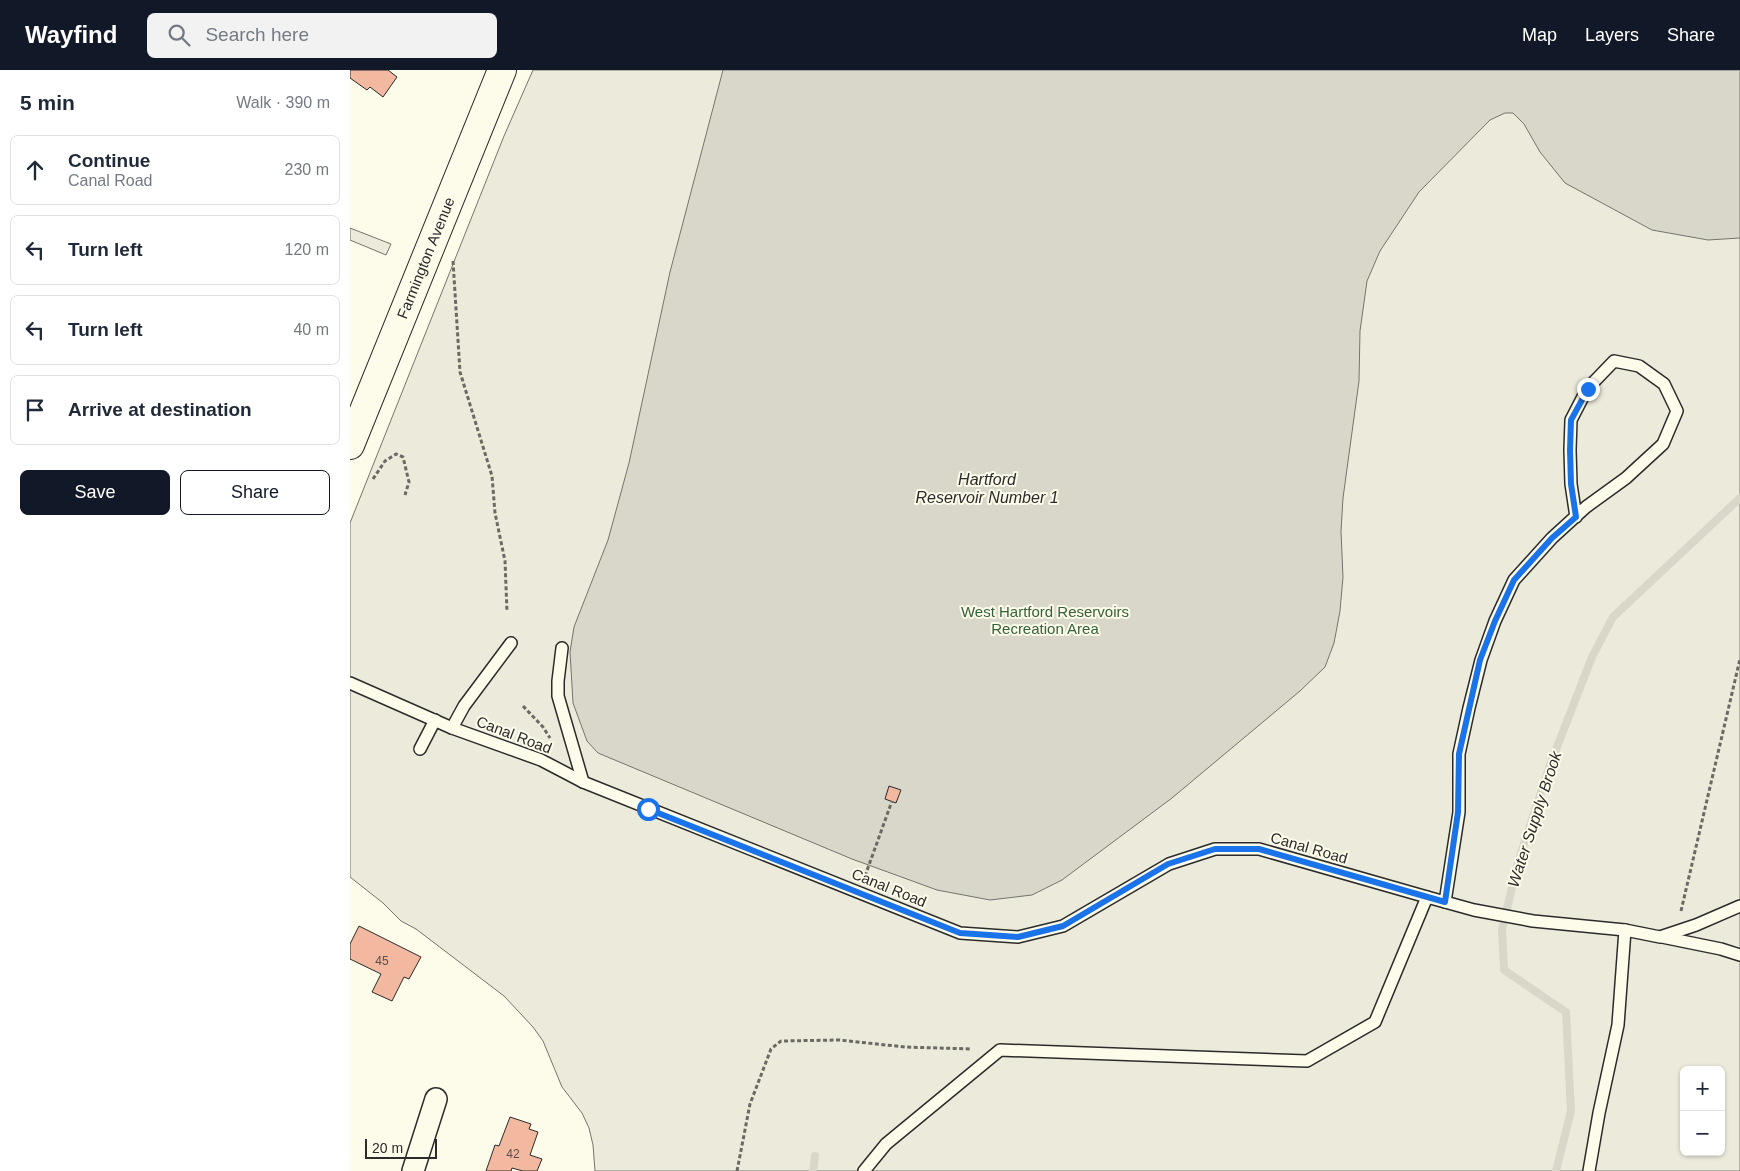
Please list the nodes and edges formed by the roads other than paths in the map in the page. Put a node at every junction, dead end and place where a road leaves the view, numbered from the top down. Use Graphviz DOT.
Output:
graph roads {
  1 [pos="502,70"];
  2 [pos="350,445"];
  3 [pos="1576,517"];
  4 [pos="511,643"];
  5 [pos="562,648"];
  6 [pos="350,683"];
  7 [pos="435,720"];
  8 [pos="452,728"];
  9 [pos="420,749"];
  10 [pos="582,782"];
  11 [pos="1427,897"];
  12 [pos="1445,902"];
  13 [pos="1740,906"];
  14 [pos="1625,930"];
  15 [pos="1660,936"];
  16 [pos="1740,955"];
  17 [pos="436,1099"];
  18 [pos="413,1171"];
  19 [pos="864,1171"];
  20 [pos="1589,1171"];
  1 -- 2 [label="main road, Farmington Avenue"];
  3 -- 3 [label="lane"];
  3 -- 12 [label="lane"];
  4 -- 8 [label="lane"];
  5 -- 10 [label="lane"];
  6 -- 7 [label="lane, Canal Road"];
  7 -- 8 [label="lane, Canal Road"];
  7 -- 9 [label="lane"];
  8 -- 10 [label="lane, Canal Road"];
  10 -- 11 [label="lane, Canal Road"];
  11 -- 12 [label="lane, Canal Road"];
  11 -- 19 [label="lane"];
  12 -- 14 [label="lane, Canal Road"];
  13 -- 15 [label="lane"];
  14 -- 15 [label="lane, Canal Road"];
  14 -- 20 [label="lane"];
  15 -- 16 [label="lane"];
  17 -- 18 [label="street"];
}
